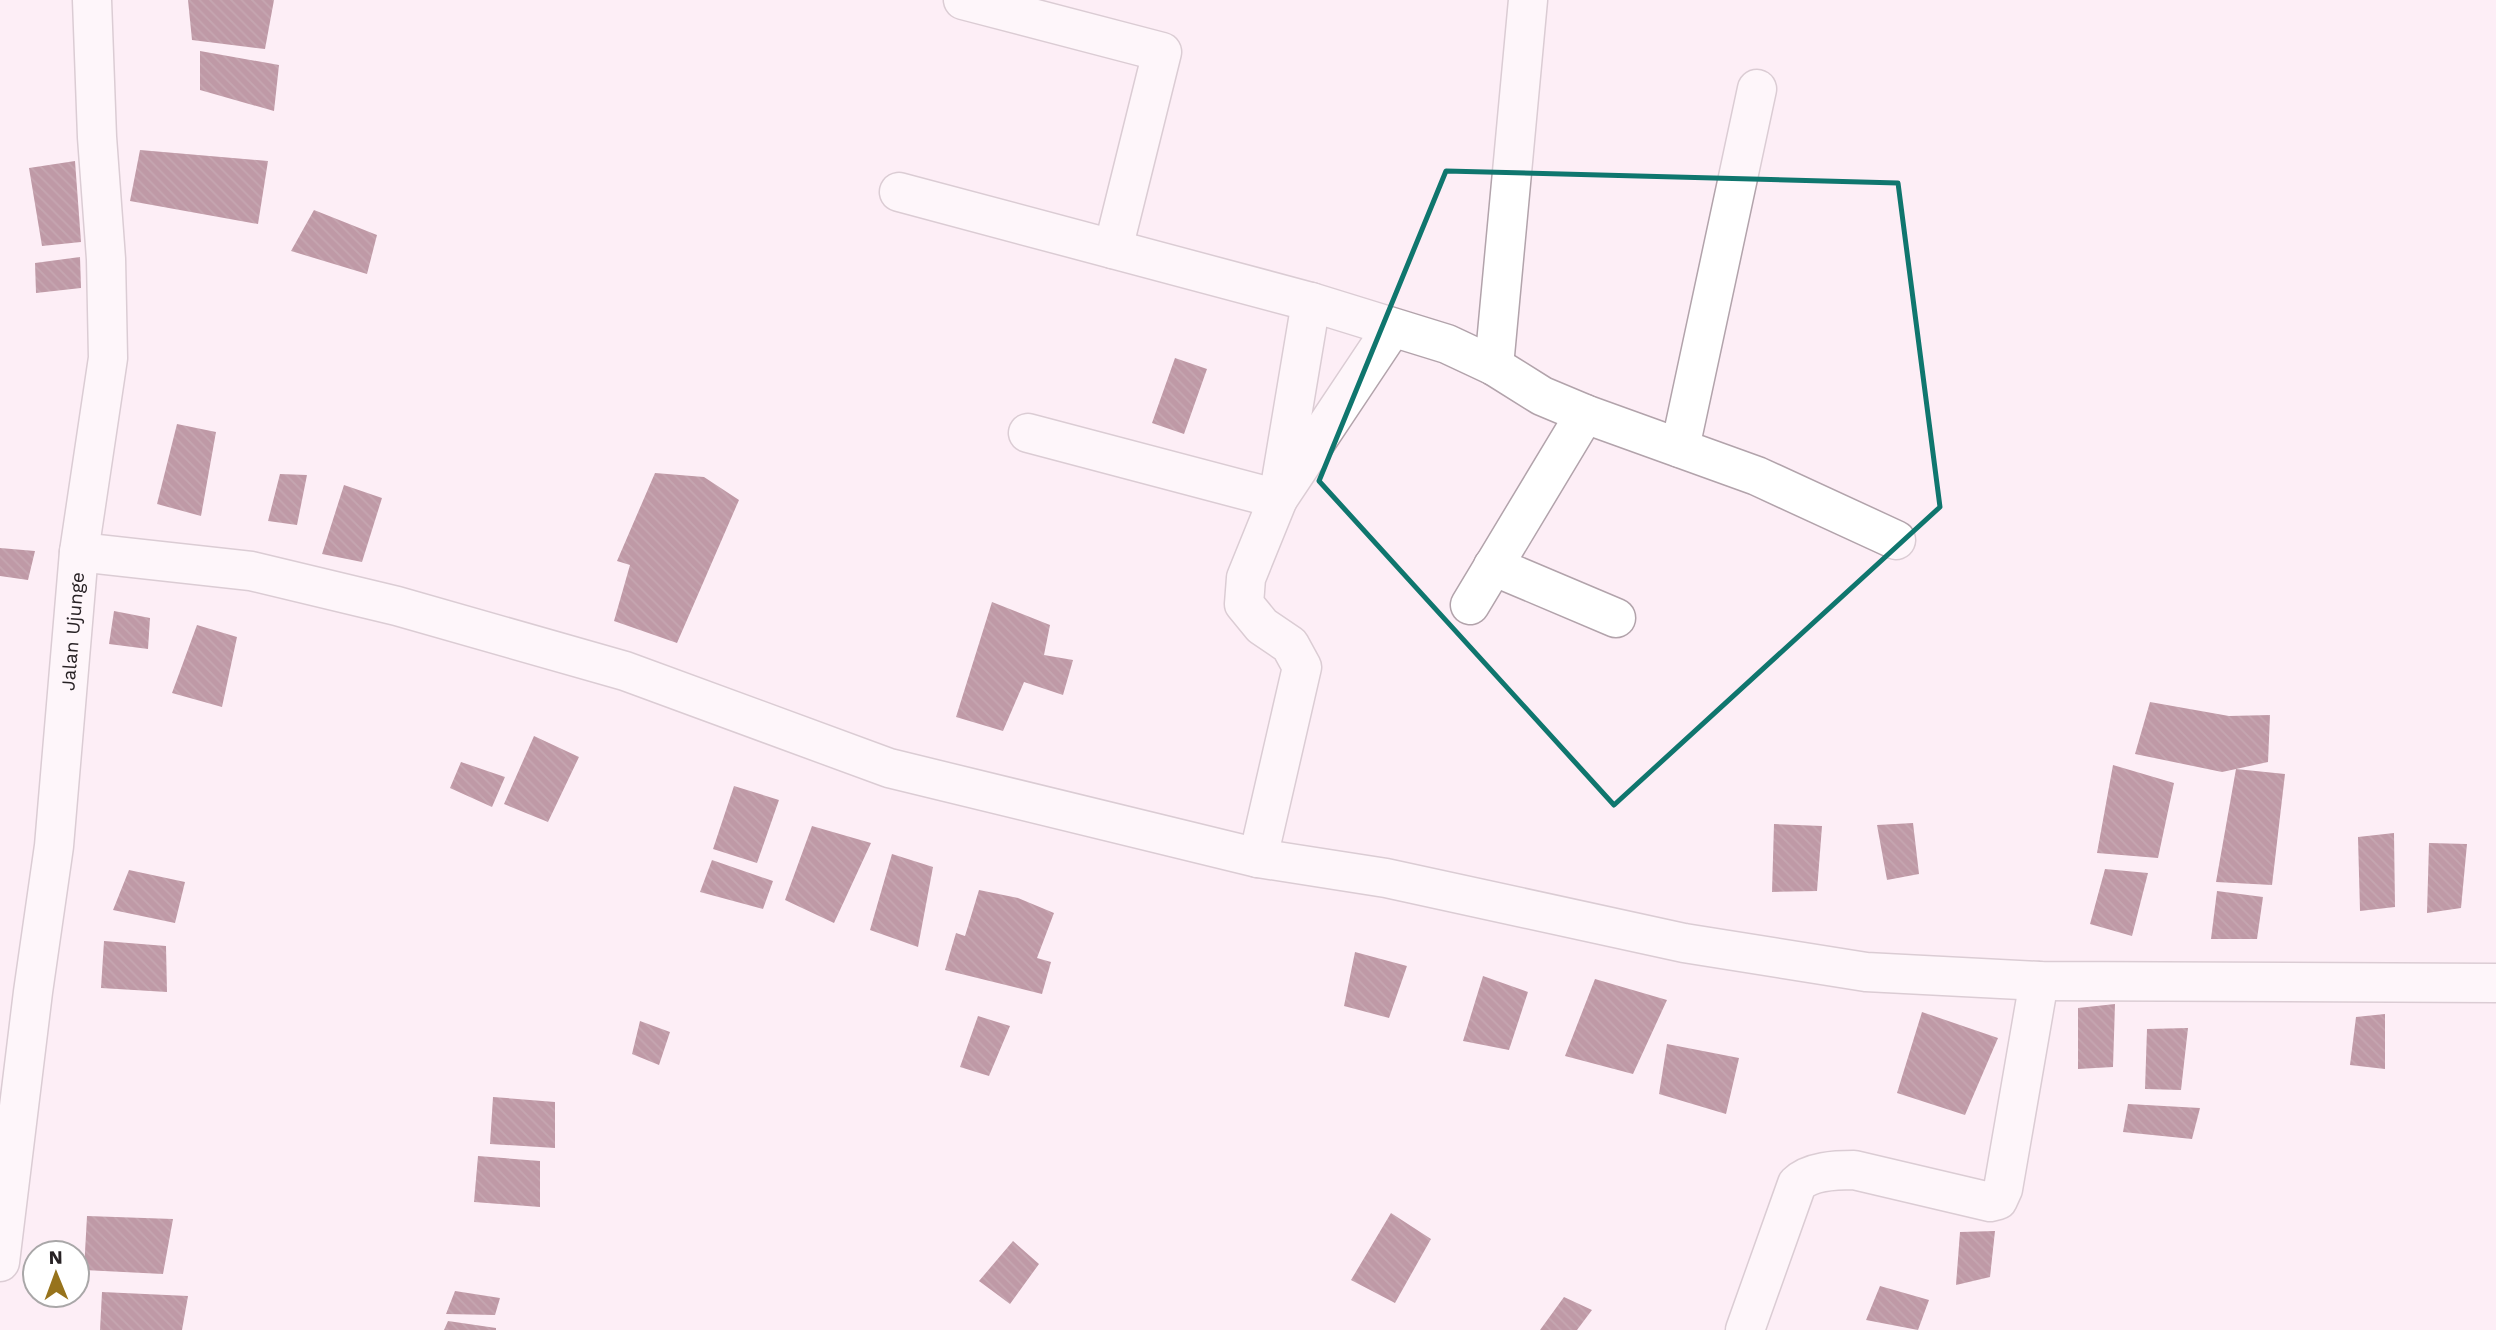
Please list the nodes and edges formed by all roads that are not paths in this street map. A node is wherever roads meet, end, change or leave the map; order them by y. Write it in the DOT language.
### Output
graph roads {
  1 [pos="92,0"];
  2 [pos="963,0"];
  3 [pos="1528,0"];
  4 [pos="1757,89"];
  5 [pos="899,192"];
  6 [pos="1113,249"];
  7 [pos="1311,302"];
  8 [pos="1392,328"];
  9 [pos="1494,366"];
  10 [pos="1585,414"];
  11 [pos="1028,433"];
  12 [pos="1680,448"];
  13 [pos="1278,499"];
  14 [pos="1896,540"];
  15 [pos="79,552"];
  16 [pos="1493,566"];
  17 [pos="1470,605"];
  18 [pos="1616,618"];
  19 [pos="1258,858"];
  20 [pos="2039,981"];
  21 [pos="2496,983"];
  22 [pos="0,1262"];
  23 [pos="1745,1330"];
  1 -- 15 [label="street, Jalan Ujunge"];
  2 -- 6 [label="street"];
  3 -- 9 [label="street"];
  4 -- 12 [label="street"];
  5 -- 6 [label="street"];
  6 -- 7 [label="street"];
  7 -- 8 [label="street"];
  7 -- 13 [label="street"];
  8 -- 9 [label="street"];
  8 -- 13 [label="street"];
  9 -- 10 [label="street"];
  10 -- 12 [label="street"];
  10 -- 16 [label="street"];
  11 -- 13 [label="street"];
  12 -- 14 [label="street"];
  13 -- 19 [label="street"];
  15 -- 19 [label="street"];
  15 -- 22 [label="street, Jalan Ujunge"];
  16 -- 17 [label="street"];
  16 -- 18 [label="street"];
  19 -- 20 [label="street"];
  20 -- 21 [label="street"];
  20 -- 23 [label="street"];
}
